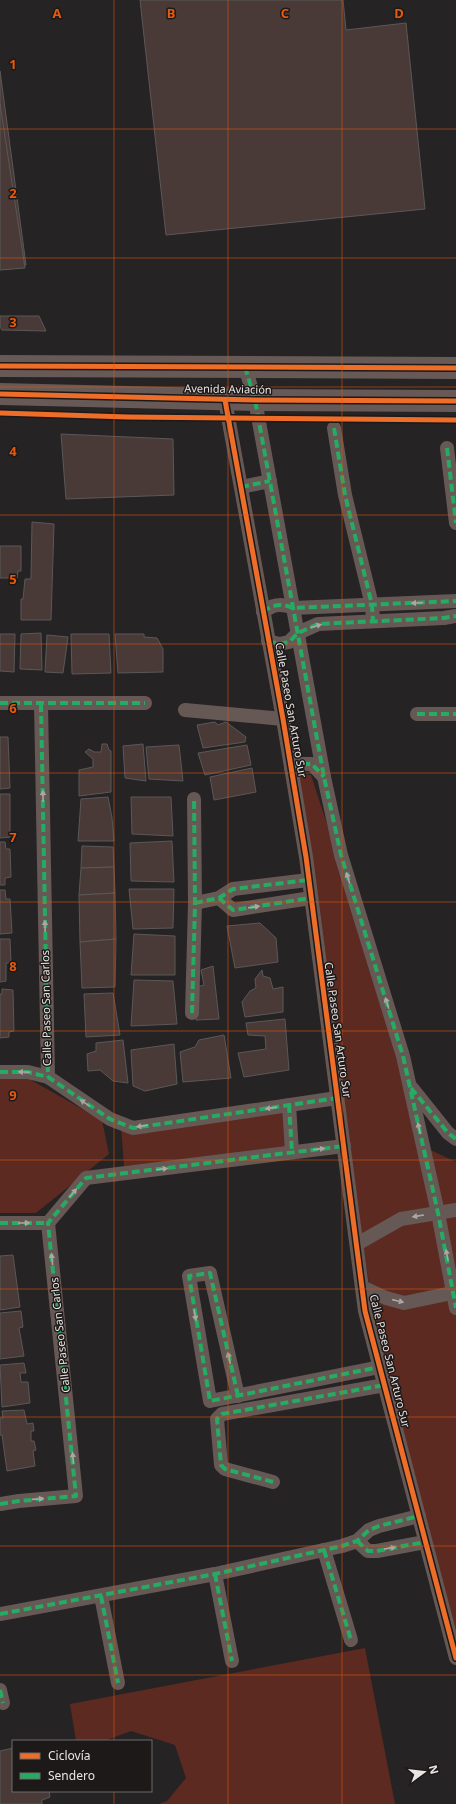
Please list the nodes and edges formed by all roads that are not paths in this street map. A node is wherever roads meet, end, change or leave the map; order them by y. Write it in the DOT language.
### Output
graph roads {
  1 [pos="0,366"];
  2 [pos="245,367"];
  3 [pos="456,368"];
  4 [pos="0,394"];
  5 [pos="225,400"];
  6 [pos="255,400"];
  7 [pos="456,401"];
  8 [pos="334,428"];
  9 [pos="447,448"];
  10 [pos="270,481"];
  11 [pos="241,486"];
  12 [pos="456,523"];
  13 [pos="456,601"];
  14 [pos="372,605"];
  15 [pos="293,608"];
  16 [pos="263,612"];
  17 [pos="456,616"];
  18 [pos="373,621"];
  19 [pos="298,633"];
  20 [pos="268,641"];
  21 [pos="0,703"];
  22 [pos="145,703"];
  23 [pos="41,704"];
  24 [pos="185,710"];
  25 [pos="417,714"];
  26 [pos="456,714"];
  27 [pos="283,719"];
  28 [pos="291,768"];
  29 [pos="324,777"];
  30 [pos="194,799"];
  31 [pos="308,880"];
  32 [pos="219,898"];
  33 [pos="311,898"];
  34 [pos="195,903"];
  35 [pos="192,1013"];
  36 [pos="0,1072"];
  37 [pos="48,1077"];
  38 [pos="410,1086"];
  39 [pos="337,1098"];
  40 [pos="289,1105"];
  41 [pos="456,1139"];
  42 [pos="344,1146"];
  43 [pos="292,1152"];
  44 [pos="456,1210"];
  45 [pos="438,1213"];
  46 [pos="0,1223"];
  47 [pos="48,1223"];
  48 [pos="357,1244"];
  49 [pos="362,1287"];
  50 [pos="455,1292"];
  51 [pos="456,1308"];
  52 [pos="380,1367"];
  53 [pos="385,1385"];
  54 [pos="238,1396"];
  55 [pos="273,1482"];
  56 [pos="0,1504"];
  57 [pos="419,1516"];
  58 [pos="357,1541"];
  59 [pos="426,1542"];
  60 [pos="324,1550"];
  61 [pos="215,1574"];
  62 [pos="101,1596"];
  63 [pos="0,1614"];
  64 [pos="351,1640"];
  65 [pos="456,1658"];
  66 [pos="232,1661"];
  67 [pos="118,1683"];
  1 -- 2 [label="main road, Avenida Aviación"];
  2 -- 3 [label="main road, Avenida Aviación"];
  2 -- 6 [label="street, Calle Paseo San Arturo Sur"];
  4 -- 5 [label="main road, Avenida Aviación"];
  5 -- 6 [label="main road, Avenida Aviación"];
  5 -- 11 [label="street, Calle Paseo San Arturo Sur"];
  6 -- 7 [label="main road, Avenida Aviación"];
  6 -- 10 [label="street, Calle Paseo San Arturo Sur"];
  8 -- 14 [label="street"];
  9 -- 12 [label="street"];
  10 -- 11 [label="street"];
  10 -- 15 [label="street, Calle Paseo San Arturo Sur"];
  11 -- 16 [label="street, Calle Paseo San Arturo Sur"];
  13 -- 14 [label="street, one-way"];
  14 -- 15 [label="street"];
  14 -- 18 [label="street"];
  15 -- 16 [label="street"];
  15 -- 19 [label="street, Calle Paseo San Arturo Sur"];
  16 -- 20 [label="street, Calle Paseo San Arturo Sur"];
  17 -- 18 [label="street"];
  19 -- 18 [label="street, one-way"];
  19 -- 20 [label="street"];
  19 -- 29 [label="street, Calle Paseo San Arturo Sur"];
  20 -- 27 [label="street, Calle Paseo San Arturo Sur"];
  21 -- 23 [label="street"];
  22 -- 23 [label="street"];
  37 -- 23 [label="street, Calle Paseo San Carlos, one-way"];
  24 -- 27 [label="street"];
  25 -- 26 [label="street"];
  27 -- 28 [label="street, Calle Paseo San Arturo Sur"];
  28 -- 29 [label="street"];
  28 -- 31 [label="street, Calle Paseo San Arturo Sur"];
  38 -- 29 [label="street, Calle Paseo San Arturo Sur, one-way"];
  30 -- 34 [label="street"];
  31 -- 32 [label="street"];
  31 -- 33 [label="street, Calle Paseo San Arturo Sur"];
  32 -- 33 [label="street, one-way"];
  32 -- 34 [label="street"];
  33 -- 39 [label="street, Calle Paseo San Arturo Sur"];
  34 -- 35 [label="street"];
  37 -- 36 [label="street, one-way"];
  40 -- 37 [label="street, Calle Paseo San Carlos, one-way"];
  38 -- 41 [label="street"];
  45 -- 38 [label="street, Calle Paseo San Arturo Sur, one-way"];
  39 -- 40 [label="street, Calle Paseo San Carlos"];
  39 -- 42 [label="street, Calle Paseo San Arturo Sur"];
  40 -- 43 [label="street"];
  43 -- 42 [label="street, one-way"];
  42 -- 48 [label="street, Calle Paseo San Arturo Sur"];
  47 -- 43 [label="street, one-way"];
  44 -- 45 [label="street"];
  45 -- 48 [label="street, one-way"];
  50 -- 45 [label="street, Calle Paseo San Arturo Sur, one-way"];
  46 -- 47 [label="street, one-way"];
  56 -- 47 [label="street, Calle Paseo San Carlos, one-way"];
  48 -- 49 [label="street, Calle Paseo San Arturo Sur"];
  49 -- 50 [label="street, Calle Paseo San Arturo Sur, one-way"];
  49 -- 52 [label="street, Calle Paseo San Arturo Sur"];
  50 -- 51 [label="street, Calle Paseo San Arturo Sur"];
  52 -- 53 [label="street, Calle Paseo San Arturo Sur"];
  52 -- 54 [label="street"];
  53 -- 55 [label="street"];
  53 -- 57 [label="street, Calle Paseo San Arturo Sur"];
  54 -- 54 [label="street, one-way"];
  57 -- 58 [label="street"];
  57 -- 59 [label="street, Calle Paseo San Arturo Sur"];
  58 -- 59 [label="street, one-way"];
  58 -- 60 [label="street"];
  59 -- 65 [label="street, Calle Paseo San Arturo Sur"];
  60 -- 61 [label="street"];
  60 -- 64 [label="street"];
  61 -- 62 [label="street"];
  61 -- 66 [label="street"];
  62 -- 63 [label="street"];
  62 -- 67 [label="street"];
}
